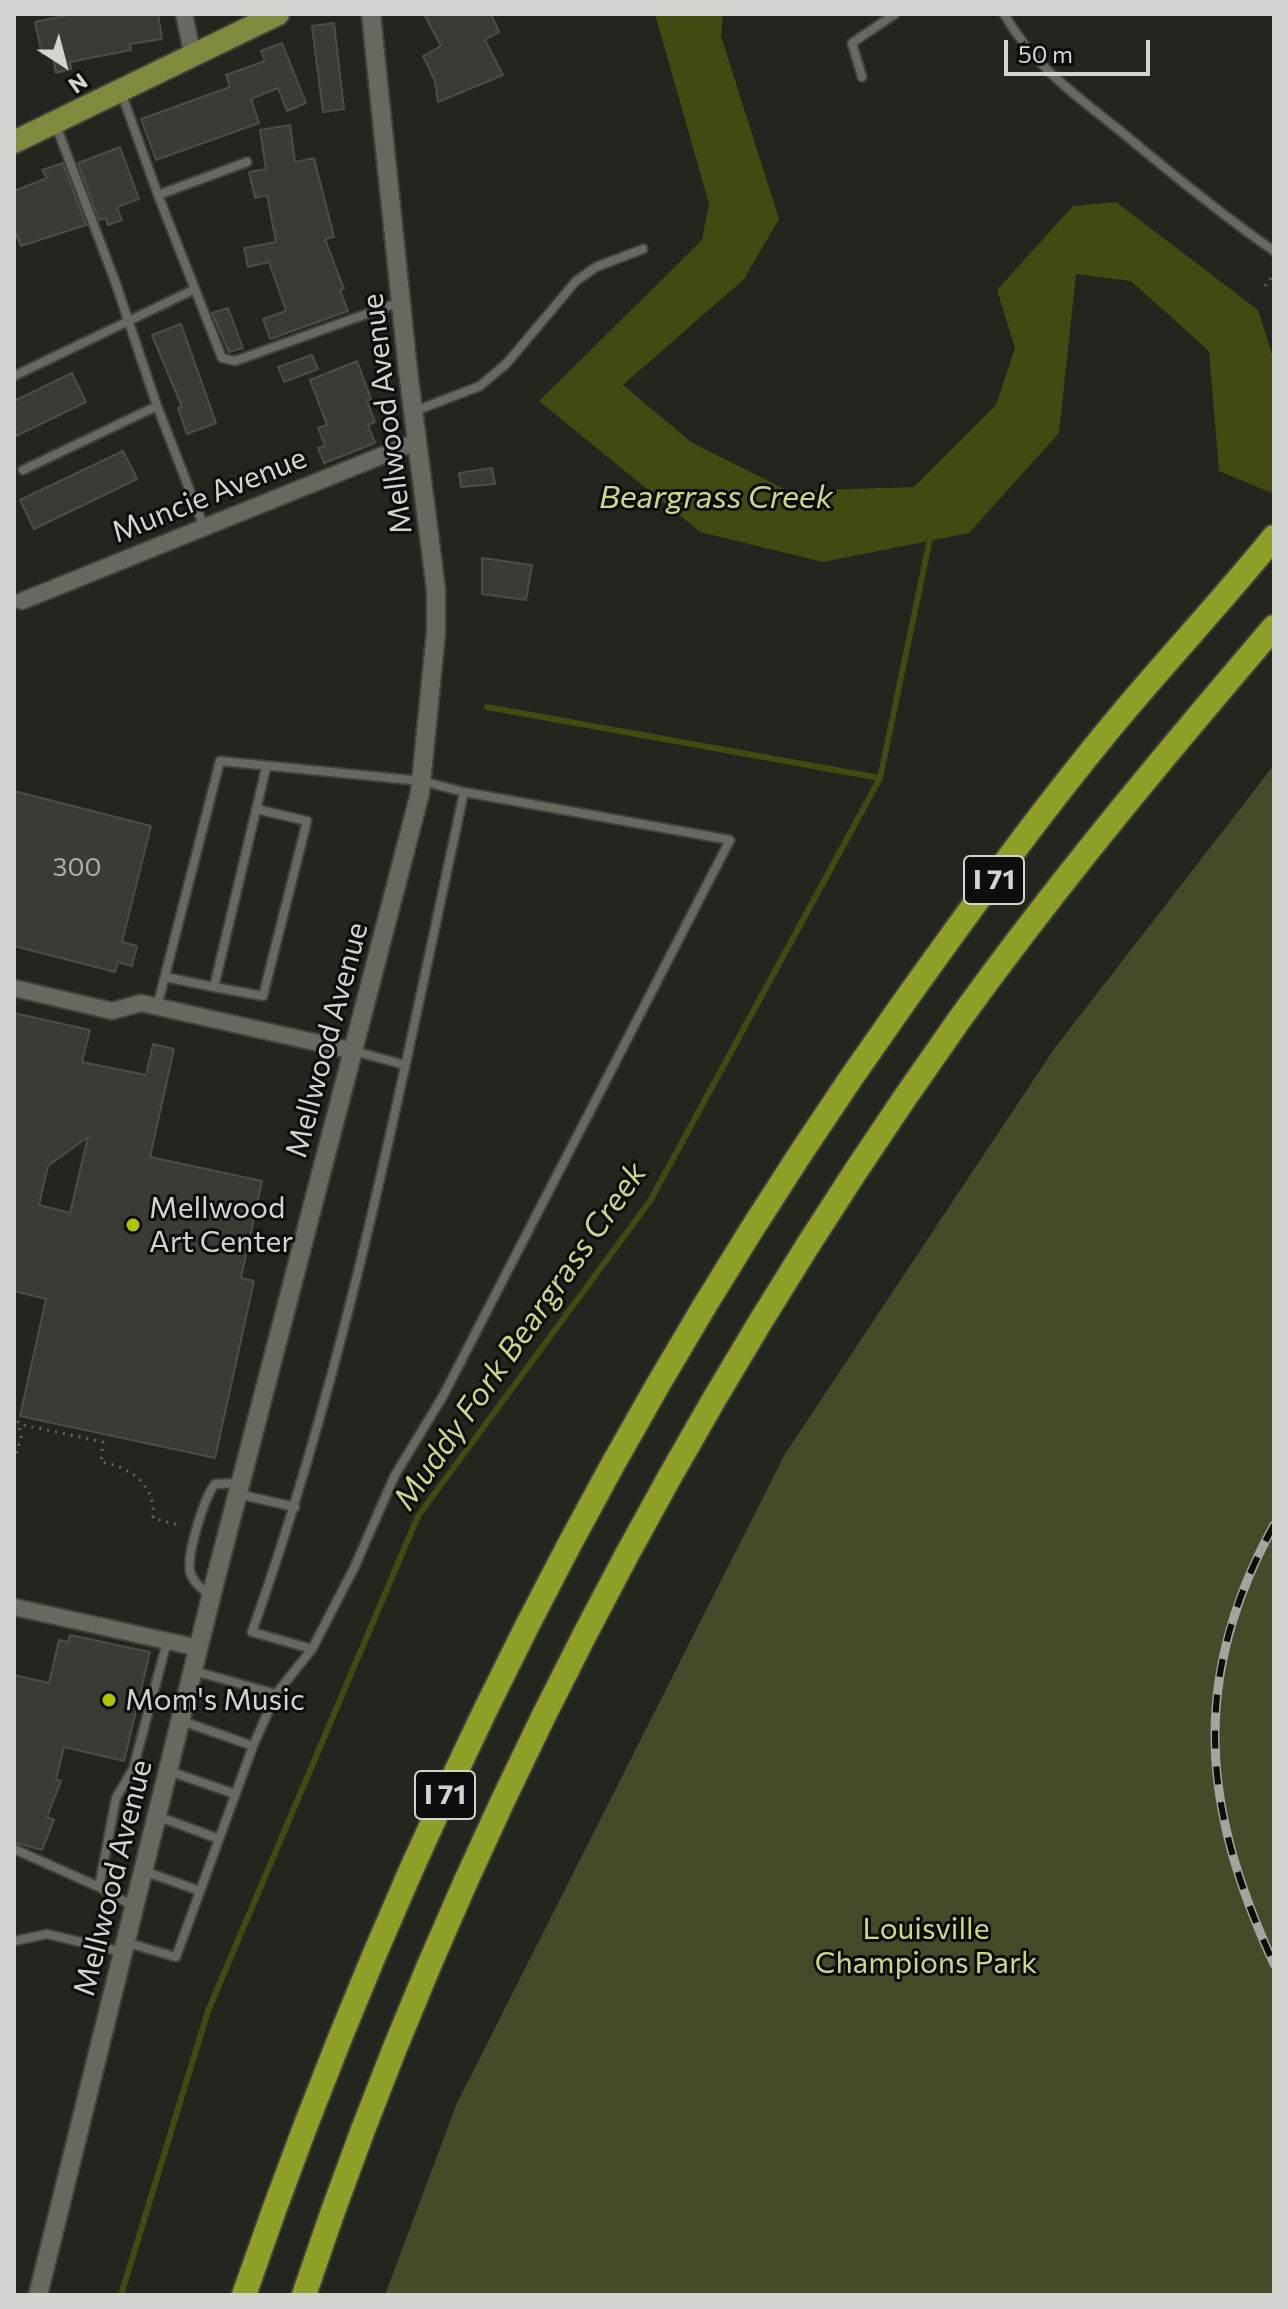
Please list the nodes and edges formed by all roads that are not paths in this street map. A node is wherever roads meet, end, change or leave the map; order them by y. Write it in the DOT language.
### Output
graph roads {
  1 [pos="184,14"];
  2 [pos="278,14"];
  3 [pos="371,14"];
  4 [pos="895,14"];
  5 [pos="1004,14"];
  6 [pos="193,56"];
  7 [pos="862,77"];
  8 [pos="120,91"];
  9 [pos="55,122"];
  10 [pos="14,142"];
  11 [pos="247,162"];
  12 [pos="158,195"];
  13 [pos="643,249"];
  14 [pos="1274,251"];
  15 [pos="195,289"];
  16 [pos="401,301"];
  17 [pos="128,320"];
  18 [pos="14,376"];
  19 [pos="157,406"];
  20 [pos="415,411"];
  21 [pos="418,441"];
  22 [pos="23,470"];
  23 [pos="204,527"];
  24 [pos="1274,537"];
  25 [pos="22,601"];
  26 [pos="1274,627"];
  27 [pos="266,768"];
  28 [pos="422,781"];
  29 [pos="464,792"];
  30 [pos="256,809"];
  31 [pos="165,977"];
  32 [pos="214,987"];
  33 [pos="14,988"];
  34 [pos="157,1007"];
  35 [pos="354,1051"];
  36 [pos="405,1065"];
  37 [pos="239,1489"];
  38 [pos="295,1507"];
  39 [pos="211,1597"];
  40 [pos="14,1607"];
  41 [pos="168,1641"];
  42 [pos="199,1648"];
  43 [pos="312,1649"];
  44 [pos="194,1671"];
  45 [pos="276,1694"];
  46 [pos="182,1721"];
  47 [pos="253,1746"];
  48 [pos="169,1771"];
  49 [pos="235,1794"];
  50 [pos="157,1816"];
  51 [pos="219,1839"];
  52 [pos="14,1849"];
  53 [pos="143,1871"];
  54 [pos="99,1887"];
  55 [pos="200,1891"];
  56 [pos="134,1907"];
  57 [pos="14,1941"];
  58 [pos="123,1947"];
  59 [pos="38,2295"];
  60 [pos="244,2295"];
  61 [pos="304,2295"];
  1 -- 6 [label="street"];
  2 -- 6 [label="main road"];
  3 -- 16 [label="street, Mellwood Avenue"];
  4 -- 7 [label="lane"];
  5 -- 14 [label="lane"];
  6 -- 8 [label="main road"];
  8 -- 9 [label="main road"];
  8 -- 12 [label="lane"];
  9 -- 10 [label="main road"];
  9 -- 17 [label="lane"];
  11 -- 12 [label="lane"];
  12 -- 15 [label="lane"];
  13 -- 20 [label="lane"];
  15 -- 16 [label="lane"];
  15 -- 17 [label="lane"];
  16 -- 20 [label="street, Mellwood Avenue"];
  17 -- 18 [label="lane"];
  17 -- 19 [label="lane"];
  19 -- 22 [label="lane"];
  19 -- 23 [label="lane"];
  20 -- 21 [label="street, Mellwood Avenue"];
  21 -- 23 [label="street, Muncie Avenue"];
  21 -- 28 [label="street, Mellwood Avenue"];
  23 -- 25 [label="street, Muncie Avenue"];
  24 -- 60 [label="highway, I 71"];
  26 -- 61 [label="highway, I 71"];
  27 -- 28 [label="lane"];
  27 -- 30 [label="lane"];
  27 -- 31 [label="lane"];
  28 -- 29 [label="lane"];
  28 -- 35 [label="street, Mellwood Avenue"];
  29 -- 36 [label="lane"];
  29 -- 43 [label="lane"];
  30 -- 32 [label="lane"];
  30 -- 32 [label="lane"];
  31 -- 32 [label="lane"];
  31 -- 34 [label="lane"];
  33 -- 34 [label="street"];
  34 -- 35 [label="street"];
  35 -- 36 [label="lane"];
  35 -- 37 [label="street, Mellwood Avenue"];
  36 -- 38 [label="lane"];
  37 -- 38 [label="lane"];
  37 -- 39 [label="street, Mellwood Avenue"];
  37 -- 39 [label="lane"];
  38 -- 43 [label="lane"];
  39 -- 42 [label="street, Mellwood Avenue"];
  40 -- 41 [label="street"];
  41 -- 42 [label="street"];
  41 -- 54 [label="lane"];
  42 -- 44 [label="street, Mellwood Avenue"];
  43 -- 45 [label="lane"];
  44 -- 45 [label="lane"];
  44 -- 46 [label="street, Mellwood Avenue"];
  45 -- 47 [label="lane"];
  46 -- 47 [label="lane"];
  46 -- 48 [label="street, Mellwood Avenue"];
  47 -- 49 [label="lane"];
  48 -- 49 [label="lane"];
  48 -- 50 [label="street, Mellwood Avenue"];
  49 -- 51 [label="lane"];
  50 -- 51 [label="lane"];
  50 -- 53 [label="street, Mellwood Avenue"];
  51 -- 55 [label="lane"];
  52 -- 54 [label="lane"];
  53 -- 55 [label="lane"];
  53 -- 56 [label="street, Mellwood Avenue"];
  54 -- 56 [label="lane"];
  55 -- 58 [label="lane"];
  56 -- 58 [label="street, Mellwood Avenue"];
  57 -- 58 [label="lane"];
  58 -- 59 [label="street, Mellwood Avenue"];
}
